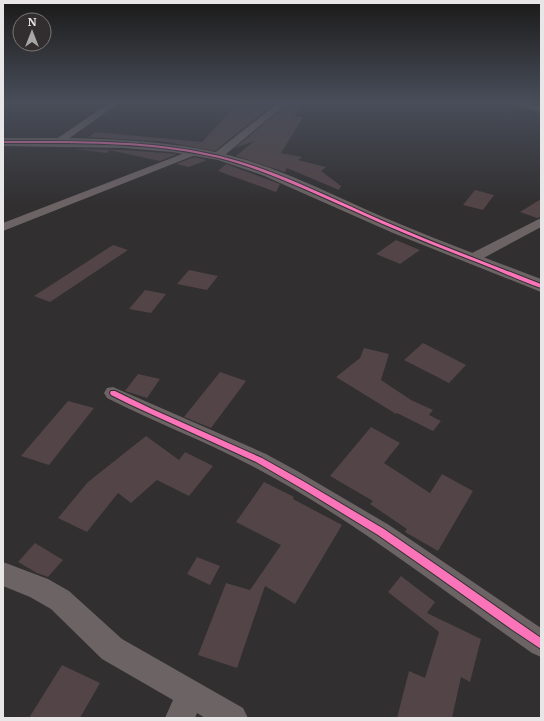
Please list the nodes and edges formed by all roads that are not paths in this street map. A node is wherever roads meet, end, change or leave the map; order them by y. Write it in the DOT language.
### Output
graph roads {
  1 [pos="66,137"];
  2 [pos="241,137"];
  3 [pos="3,142"];
  4 [pos="58,142"];
  5 [pos="195,152"];
  6 [pos="216,157"];
  7 [pos="541,222"];
  8 [pos="3,228"];
  9 [pos="473,258"];
  10 [pos="541,286"];
  11 [pos="113,393"];
  12 [pos="3,574"];
  13 [pos="541,644"];
  14 [pos="185,706"];
  15 [pos="233,718"];
  1 -- 4 [label="street"];
  2 -- 6 [label="street"];
  3 -- 4 [label="street"];
  4 -- 5 [label="street"];
  5 -- 6 [label="street"];
  5 -- 8 [label="street"];
  6 -- 9 [label="street"];
  7 -- 9 [label="street"];
  9 -- 10 [label="street"];
  11 -- 13 [label="street"];
  12 -- 14 [label="street"];
  14 -- 15 [label="street"];
}
